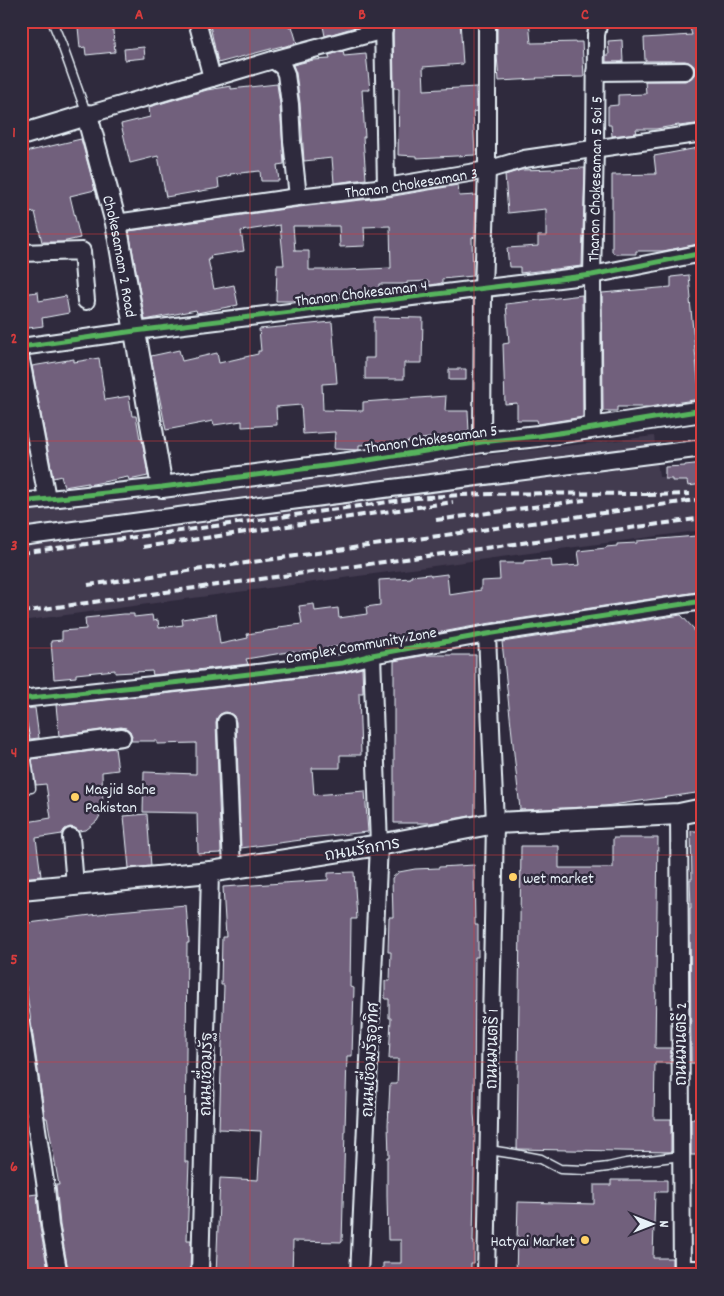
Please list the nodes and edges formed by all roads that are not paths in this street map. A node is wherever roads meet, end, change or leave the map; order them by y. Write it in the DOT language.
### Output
graph roads {
  1 [pos="52,21"];
  2 [pos="197,21"];
  3 [pos="487,21"];
  4 [pos="598,21"];
  5 [pos="384,26"];
  6 [pos="273,60"];
  7 [pos="685,71"];
  8 [pos="596,72"];
  9 [pos="212,78"];
  10 [pos="87,115"];
  11 [pos="703,133"];
  12 [pos="21,135"];
  13 [pos="595,148"];
  14 [pos="487,170"];
  15 [pos="386,187"];
  16 [pos="298,197"];
  17 [pos="116,224"];
  18 [pos="21,253"];
  19 [pos="703,253"];
  20 [pos="592,276"];
  21 [pos="483,289"];
  22 [pos="86,301"];
  23 [pos="135,331"];
  24 [pos="21,347"];
  25 [pos="21,360"];
  26 [pos="703,410"];
  27 [pos="594,428"];
  28 [pos="482,442"];
  29 [pos="703,448"];
  30 [pos="162,487"];
  31 [pos="47,498"];
  32 [pos="21,502"];
  33 [pos="21,537"];
  34 [pos="703,601"];
  35 [pos="487,634"];
  36 [pos="372,655"];
  37 [pos="21,699"];
  38 [pos="21,720"];
  39 [pos="226,722"];
  40 [pos="122,737"];
  41 [pos="26,750"];
  42 [pos="21,789"];
  43 [pos="703,809"];
  44 [pos="679,814"];
  45 [pos="495,823"];
  46 [pos="71,837"];
  47 [pos="379,845"];
  48 [pos="232,869"];
  49 [pos="210,872"];
  50 [pos="76,885"];
  51 [pos="21,890"];
  52 [pos="21,1024"];
  53 [pos="489,1150"];
  54 [pos="681,1156"];
  55 [pos="703,1269"];
  56 [pos="682,1272"];
  57 [pos="59,1275"];
  58 [pos="200,1275"];
  59 [pos="359,1275"];
  60 [pos="486,1275"];
  1 -- 10 [label="lane"];
  2 -- 9 [label="street"];
  3 -- 14 [label="street"];
  4 -- 8 [label="street, Thanon Chokesaman 5 Soi 5"];
  5 -- 6 [label="street"];
  5 -- 15 [label="street"];
  6 -- 9 [label="street"];
  6 -- 16 [label="street"];
  7 -- 8 [label="street"];
  8 -- 13 [label="street, Thanon Chokesaman 5 Soi 5"];
  9 -- 10 [label="street"];
  10 -- 12 [label="street"];
  10 -- 17 [label="street, Chokesamam 2 Road"];
  11 -- 13 [label="street, Thanon Chokesaman 3"];
  13 -- 14 [label="street, Thanon Chokesaman 3"];
  13 -- 20 [label="street, Thanon Chokesaman 5 Soi 5"];
  14 -- 15 [label="street, Thanon Chokesaman 3"];
  14 -- 21 [label="street"];
  15 -- 16 [label="street, Thanon Chokesaman 3"];
  16 -- 17 [label="street, Thanon Chokesaman 3"];
  17 -- 23 [label="street, Chokesamam 2 Road"];
  18 -- 22 [label="street"];
  19 -- 20 [label="street, Thanon Chokesaman 4"];
  20 -- 21 [label="street, Thanon Chokesaman 4"];
  20 -- 27 [label="street, Thanon Chokesaman 5 Soi 5"];
  21 -- 23 [label="street, Thanon Chokesaman 4"];
  21 -- 28 [label="street"];
  23 -- 24 [label="street, Thanon Chokesaman 4"];
  23 -- 30 [label="street, Chokesamam 2 Road"];
  25 -- 31 [label="street"];
  26 -- 27 [label="street, Thanon Chokesaman 5"];
  27 -- 28 [label="street, Thanon Chokesaman 5"];
  28 -- 30 [label="street, Thanon Chokesaman 5"];
  29 -- 33 [label="street"];
  30 -- 31 [label="street"];
  31 -- 32 [label="street"];
  34 -- 35 [label="street, Complex Community Zone"];
  35 -- 36 [label="street, Complex Community Zone"];
  35 -- 45 [label="street, ถนนมนตรี 1"];
  36 -- 37 [label="street, Complex Community Zone"];
  36 -- 47 [label="street, ถนนเชื่อมรัฐอุทิศ"];
  38 -- 41 [label="lane"];
  39 -- 48 [label="street"];
  40 -- 41 [label="street"];
  41 -- 42 [label="lane"];
  43 -- 44 [label="street, ถนนรัถการ"];
  44 -- 45 [label="street, ถนนรัถการ"];
  44 -- 54 [label="street, ถนนมนตรี 2"];
  45 -- 47 [label="street, ถนนรัถการ"];
  45 -- 53 [label="street, ถนนมนตรี 1"];
  46 -- 50 [label="street"];
  47 -- 48 [label="street, ถนนรัถการ"];
  47 -- 59 [label="street, ถนนเชื่อมรัฐอุทิศ"];
  48 -- 49 [label="street, ถนนรัถการ"];
  49 -- 50 [label="street, ถนนรัถการ"];
  49 -- 58 [label="street, ถนนเชื่อมรัฐ"];
  50 -- 51 [label="street, ถนนรัถการ"];
  52 -- 57 [label="street"];
  53 -- 54 [label="lane"];
  53 -- 60 [label="street, ถนนมนตรี 1"];
  54 -- 56 [label="street, ถนนมนตรี 2"];
  55 -- 56 [label="street"];
}
